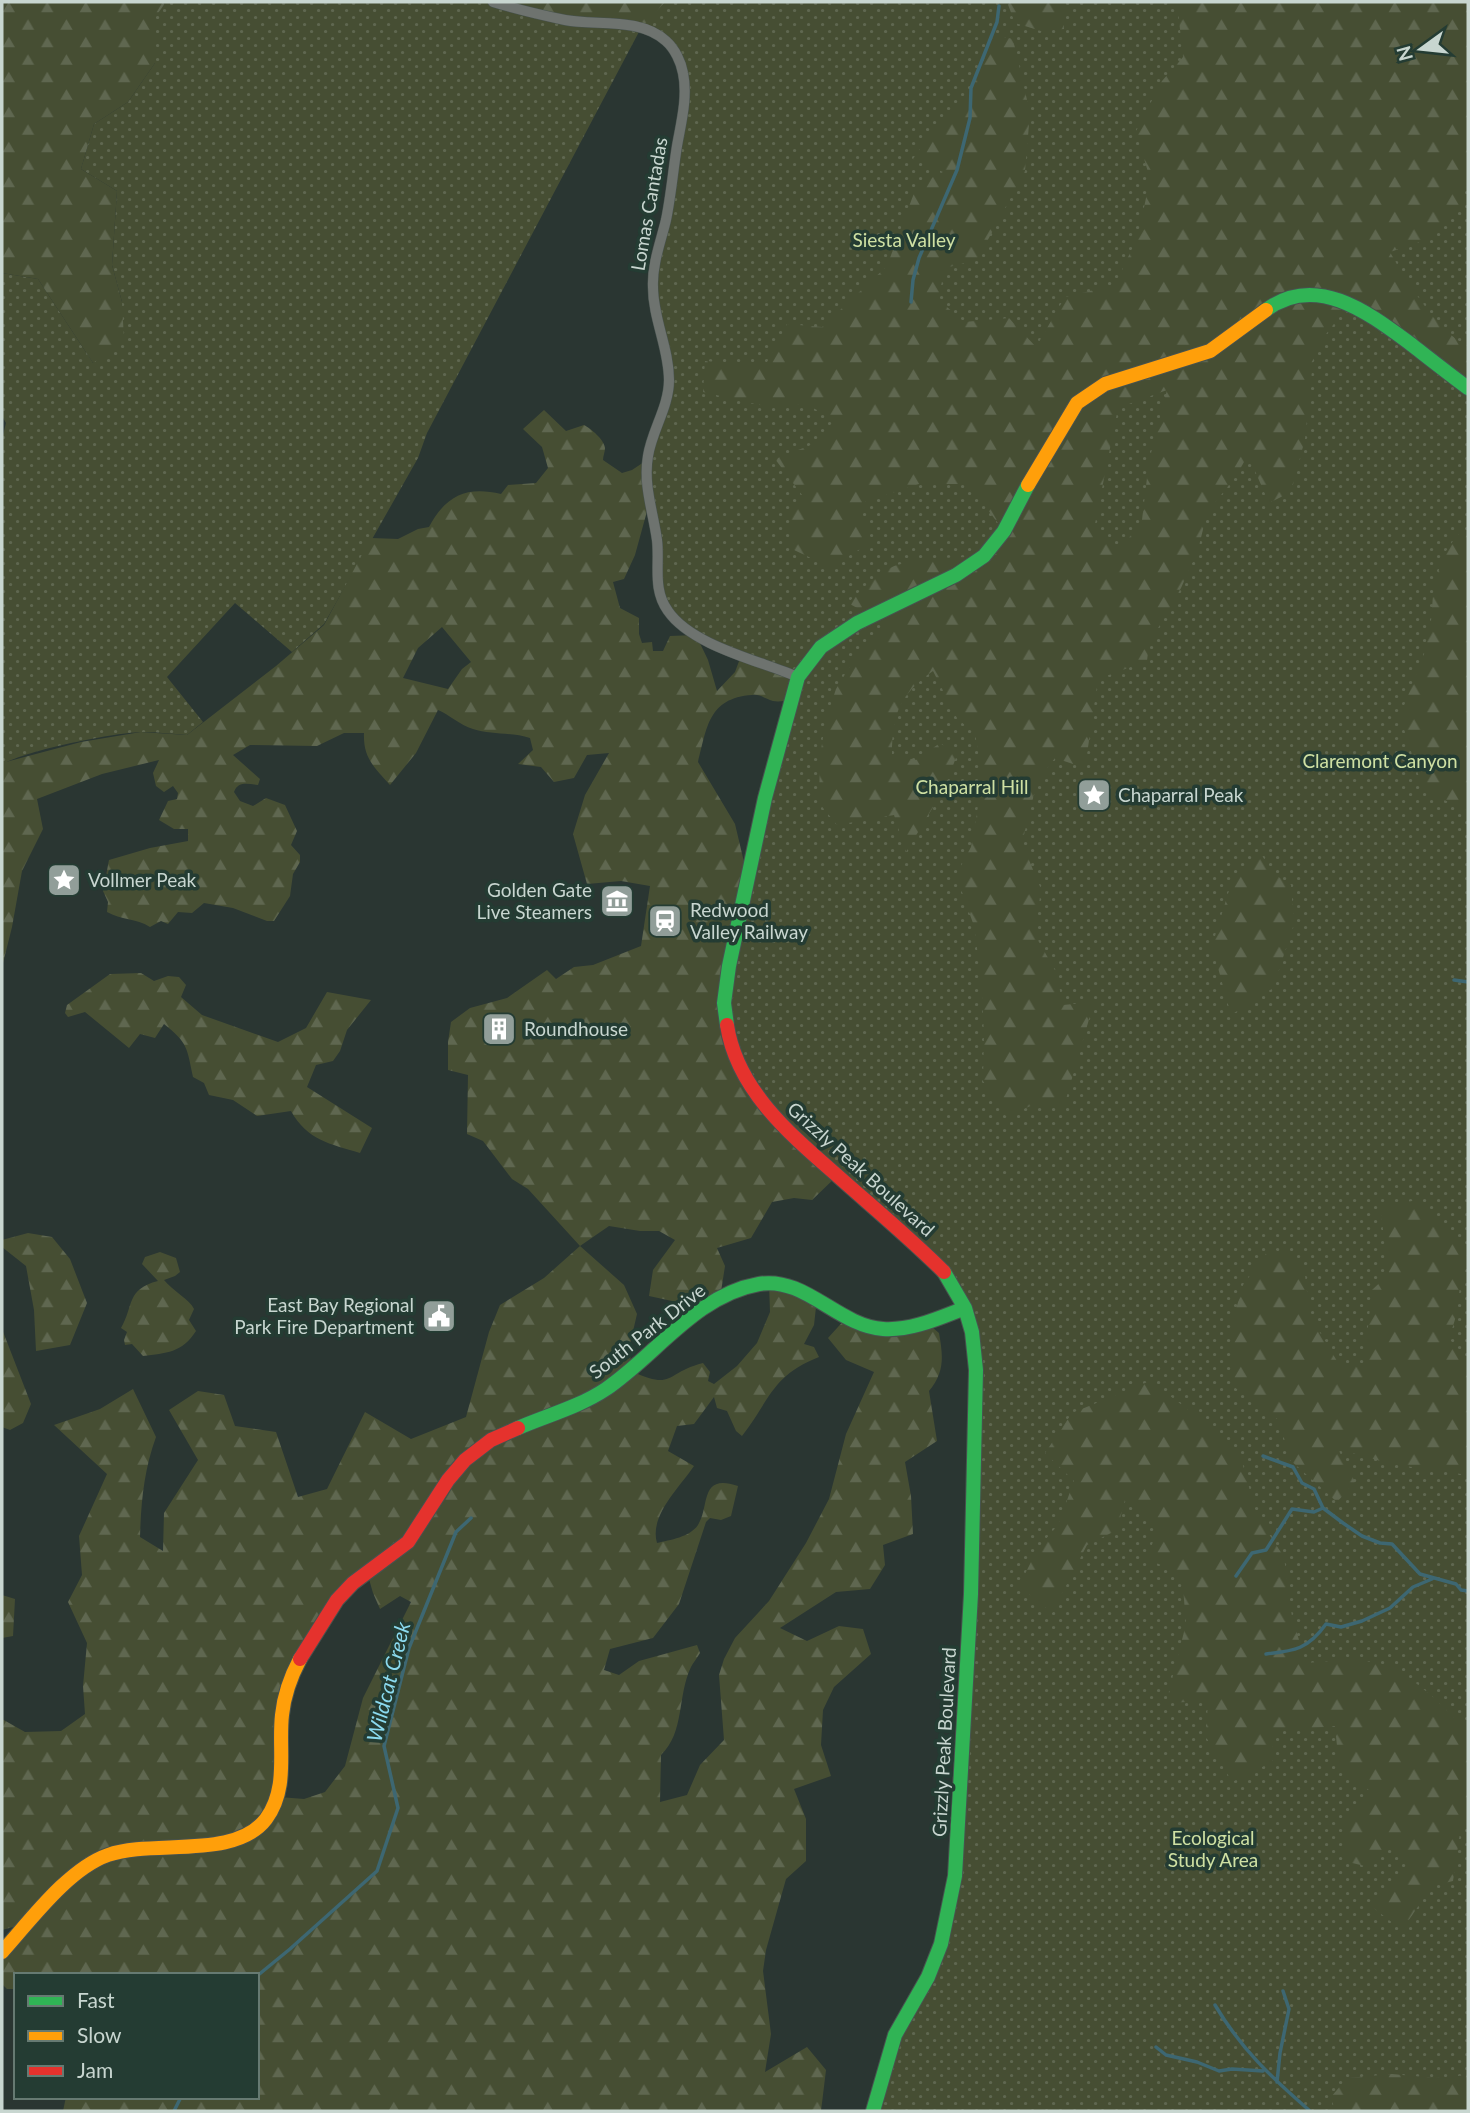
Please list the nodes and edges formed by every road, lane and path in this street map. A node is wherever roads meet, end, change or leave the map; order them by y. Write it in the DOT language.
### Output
graph roads {
  1 [pos="493,2"];
  2 [pos="1468,388"];
  3 [pos="798,677"];
  4 [pos="965,1308"];
  5 [pos="2,1952"];
  6 [pos="873,2111"];
  1 -- 3 [label="street, Lomas Cantadas"];
  2 -- 3 [label="street, Grizzly Peak Boulevard"];
  3 -- 4 [label="street, Grizzly Peak Boulevard"];
  4 -- 5 [label="street, South Park Drive"];
  4 -- 6 [label="street, Grizzly Peak Boulevard"];
}
